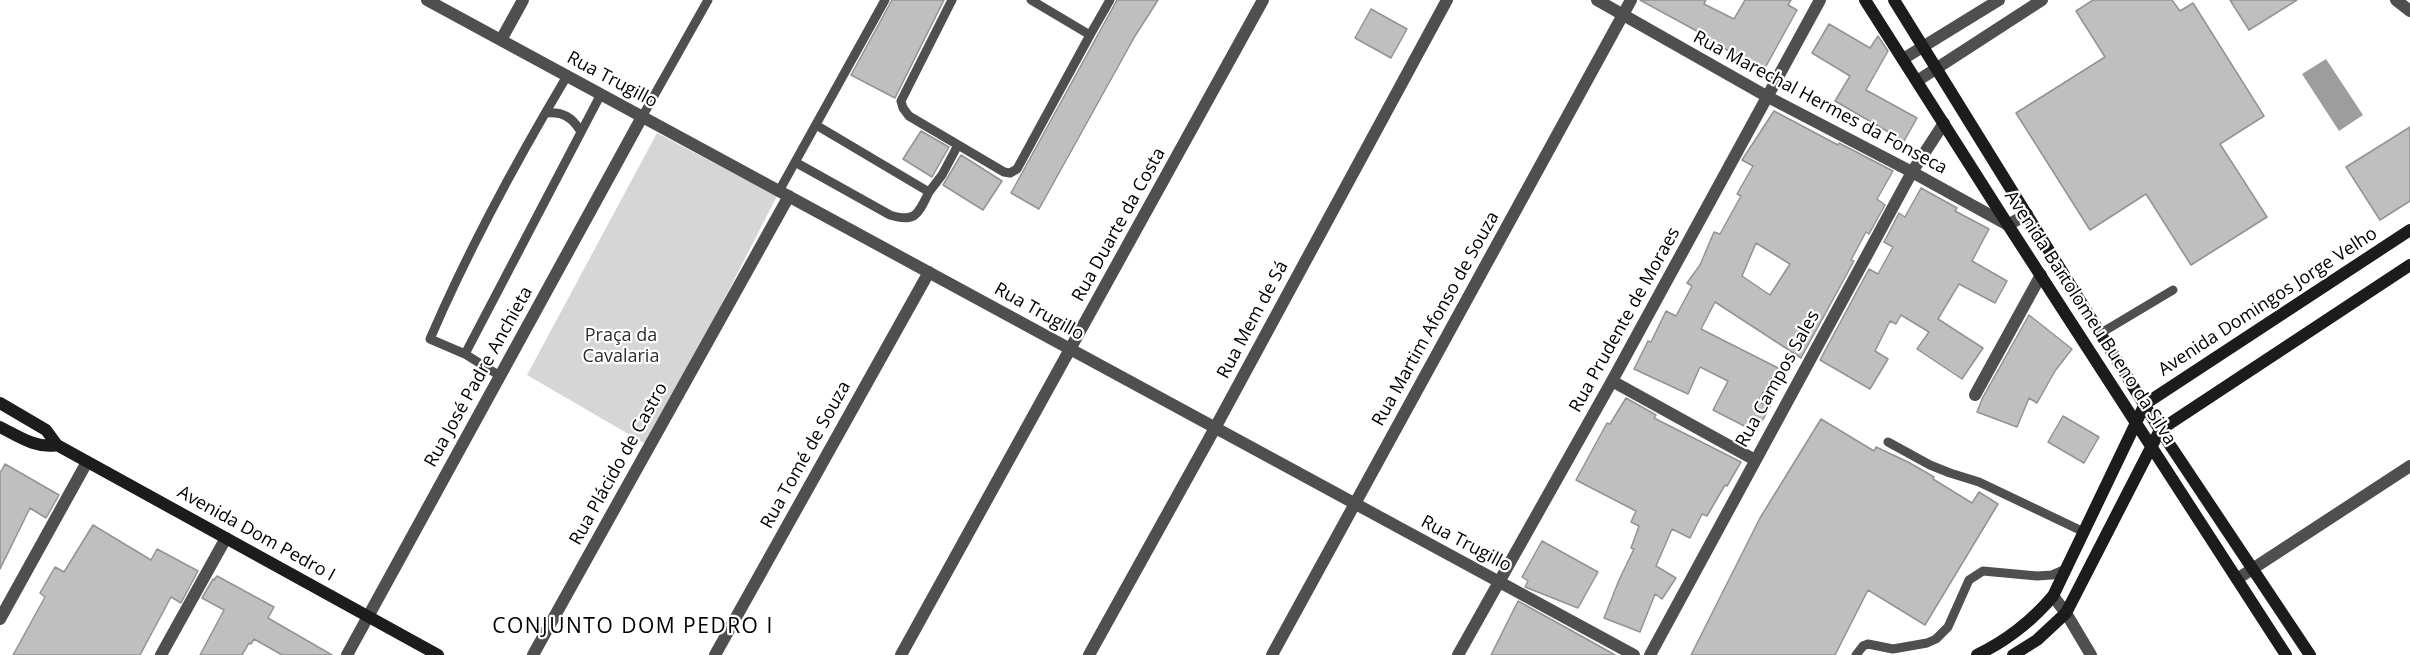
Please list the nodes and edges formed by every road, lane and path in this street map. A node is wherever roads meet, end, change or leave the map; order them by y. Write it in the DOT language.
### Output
graph roads {
  1 [pos="428,0"];
  2 [pos="523,0"];
  3 [pos="708,0"];
  4 [pos="885,0"];
  5 [pos="952,0"];
  6 [pos="1031,0"];
  7 [pos="1110,0"];
  8 [pos="1263,0"];
  9 [pos="1447,0"];
  10 [pos="1596,0"];
  11 [pos="1631,0"];
  12 [pos="1820,0"];
  13 [pos="1865,0"];
  14 [pos="1894,0"];
  15 [pos="1999,0"];
  16 [pos="2042,0"];
  17 [pos="2396,0"];
  18 [pos="2410,11"];
  19 [pos="1623,15"];
  20 [pos="1090,35"];
  21 [pos="501,40"];
  22 [pos="1922,46"];
  23 [pos="1903,59"];
  24 [pos="1937,70"];
  25 [pos="567,76"];
  26 [pos="1917,81"];
  27 [pos="602,94"];
  28 [pos="1768,98"];
  29 [pos="546,113"];
  30 [pos="642,117"];
  31 [pos="1944,123"];
  32 [pos="816,125"];
  33 [pos="581,132"];
  34 [pos="958,145"];
  35 [pos="795,162"];
  36 [pos="1911,172"];
  37 [pos="929,192"];
  38 [pos="784,194"];
  39 [pos="2027,214"];
  40 [pos="2007,225"];
  41 [pos="2410,230"];
  42 [pos="2410,265"];
  43 [pos="929,272"];
  44 [pos="2041,275"];
  45 [pos="2173,290"];
  46 [pos="2101,333"];
  47 [pos="1071,350"];
  48 [pos="465,354"];
  49 [pos="500,376"];
  50 [pos="1612,381"];
  51 [pos="1975,395"];
  52 [pos="0,404"];
  53 [pos="2145,404"];
  54 [pos="2136,423"];
  55 [pos="0,427"];
  56 [pos="1215,428"];
  57 [pos="2160,430"];
  58 [pos="1888,442"];
  59 [pos="57,445"];
  60 [pos="2152,447"];
  61 [pos="1755,460"];
  62 [pos="87,462"];
  63 [pos="2410,466"];
  64 [pos="1355,504"];
  65 [pos="2084,532"];
  66 [pos="226,538"];
  67 [pos="2066,568"];
  68 [pos="2253,568"];
  69 [pos="2236,579"];
  70 [pos="1498,581"];
  71 [pos="2053,596"];
  72 [pos="2066,613"];
  73 [pos="368,616"];
  74 [pos="0,620"];
  75 [pos="161,655"];
  76 [pos="347,655"];
  77 [pos="438,655"];
  78 [pos="533,655"];
  79 [pos="716,655"];
  80 [pos="901,655"];
  81 [pos="1089,655"];
  82 [pos="1272,655"];
  83 [pos="1458,655"];
  84 [pos="1634,655"];
  85 [pos="1650,655"];
  86 [pos="1856,655"];
  87 [pos="1977,655"];
  88 [pos="2013,655"];
  89 [pos="2091,655"];
  90 [pos="2286,655"];
  91 [pos="2310,655"];
  1 -- 21 [label="street, Rua Trugillo"];
  2 -- 21 [label="street"];
  3 -- 30 [label="lane"];
  4 -- 32 [label="lane"];
  5 -- 34 [label="lane"];
  6 -- 20 [label="lane"];
  7 -- 20 [label="lane"];
  8 -- 47 [label="street, Rua Duarte da Costa"];
  9 -- 56 [label="street, Rua Mem de Sá"];
  10 -- 19 [label="street, Rua Marechal Hermes da Fonseca"];
  11 -- 19 [label="street, Rua Martim Afonso de Souza"];
  12 -- 28 [label="street, Rua Prudente de Moraes"];
  13 -- 23 [label="street, Avenida Bartolomeu Bueno da Silva"];
  14 -- 22 [label="street, Avenida Bartolomeu Bueno da Silva"];
  15 -- 22 [label="street"];
  16 -- 24 [label="street"];
  17 -- 18 [label="street"];
  19 -- 28 [label="street, Rua Marechal Hermes da Fonseca"];
  19 -- 64 [label="street, Rua Martim Afonso de Souza"];
  20 -- 34 [label="lane"];
  21 -- 25 [label="street, Rua Trugillo"];
  22 -- 23 [label="street"];
  22 -- 24 [label="street, Avenida Bartolomeu Bueno da Silva"];
  23 -- 26 [label="street, Avenida Bartolomeu Bueno da Silva"];
  24 -- 26 [label="street"];
  24 -- 39 [label="street, Avenida Bartolomeu Bueno da Silva"];
  25 -- 27 [label="street, Rua Trugillo"];
  25 -- 29 [label="lane"];
  26 -- 31 [label="street, Avenida Bartolomeu Bueno da Silva"];
  27 -- 30 [label="street, Rua Trugillo"];
  27 -- 33 [label="lane"];
  28 -- 36 [label="street, Rua Marechal Hermes da Fonseca"];
  28 -- 50 [label="street, Rua Prudente de Moraes"];
  29 -- 33 [label="lane"];
  29 -- 48 [label="lane"];
  30 -- 38 [label="street, Rua Trugillo"];
  30 -- 49 [label="street, Rua José Padre Anchieta"];
  31 -- 36 [label="street, Rua Campos Sales"];
  31 -- 40 [label="street, Avenida Bartolomeu Bueno da Silva"];
  32 -- 35 [label="lane"];
  32 -- 37 [label="lane"];
  33 -- 48 [label="lane"];
  34 -- 37 [label="lane"];
  35 -- 37 [label="lane"];
  35 -- 38 [label="lane"];
  36 -- 40 [label="street, Rua Marechal Hermes da Fonseca"];
  36 -- 61 [label="street, Rua Campos Sales"];
  38 -- 43 [label="street, Rua Trugillo"];
  38 -- 78 [label="street, Rua Plácido de Castro"];
  39 -- 40 [label="street"];
  39 -- 46 [label="street, Avenida Bartolomeu Bueno da Silva"];
  40 -- 44 [label="street, Avenida Bartolomeu Bueno da Silva"];
  41 -- 53 [label="street, Avenida Domingos Jorge Velho"];
  42 -- 57 [label="street"];
  43 -- 47 [label="street, Rua Trugillo"];
  43 -- 79 [label="street, Rua Tomé de Souza"];
  44 -- 51 [label="street"];
  44 -- 54 [label="street, Avenida Bartolomeu Bueno da Silva"];
  45 -- 46 [label="lane"];
  46 -- 53 [label="street, Avenida Bartolomeu Bueno da Silva"];
  47 -- 56 [label="street, Rua Trugillo"];
  47 -- 80 [label="street, Rua Duarte da Costa"];
  48 -- 49 [label="lane"];
  49 -- 73 [label="street, Rua José Padre Anchieta"];
  50 -- 61 [label="street"];
  50 -- 70 [label="street, Rua Prudente de Moraes"];
  52 -- 59 [label="street, Avenida Dom Pedro I"];
  53 -- 54 [label="street"];
  53 -- 57 [label="street, Avenida Bartolomeu Bueno da Silva"];
  54 -- 60 [label="street, Avenida Bartolomeu Bueno da Silva"];
  54 -- 65 [label="street"];
  55 -- 59 [label="street, Avenida Dom Pedro I"];
  56 -- 64 [label="street, Rua Trugillo"];
  56 -- 81 [label="street, Rua Mem de Sá"];
  57 -- 60 [label="street"];
  57 -- 68 [label="street, Avenida Bartolomeu Bueno da Silva"];
  58 -- 65 [label="lane"];
  59 -- 62 [label="street, Avenida Dom Pedro I"];
  60 -- 69 [label="street, Avenida Bartolomeu Bueno da Silva"];
  60 -- 72 [label="street"];
  61 -- 85 [label="street, Rua Campos Sales"];
  62 -- 66 [label="street, Avenida Dom Pedro I"];
  62 -- 74 [label="street"];
  63 -- 68 [label="street"];
  64 -- 70 [label="street, Rua Trugillo"];
  64 -- 82 [label="street, Rua Martim Afonso de Souza"];
  65 -- 67 [label="street"];
  66 -- 73 [label="street, Avenida Dom Pedro I"];
  66 -- 75 [label="street"];
  67 -- 71 [label="street"];
  67 -- 86 [label="lane"];
  68 -- 69 [label="street"];
  68 -- 91 [label="street, Avenida Bartolomeu Bueno da Silva"];
  69 -- 90 [label="street, Avenida Bartolomeu Bueno da Silva"];
  70 -- 83 [label="street, Rua Prudente de Moraes"];
  70 -- 84 [label="street, Rua Trugillo"];
  71 -- 72 [label="street"];
  71 -- 87 [label="street"];
  72 -- 88 [label="street"];
  72 -- 89 [label="street"];
  73 -- 76 [label="street, Rua José Padre Anchieta"];
  73 -- 77 [label="street, Avenida Dom Pedro I"];
}
